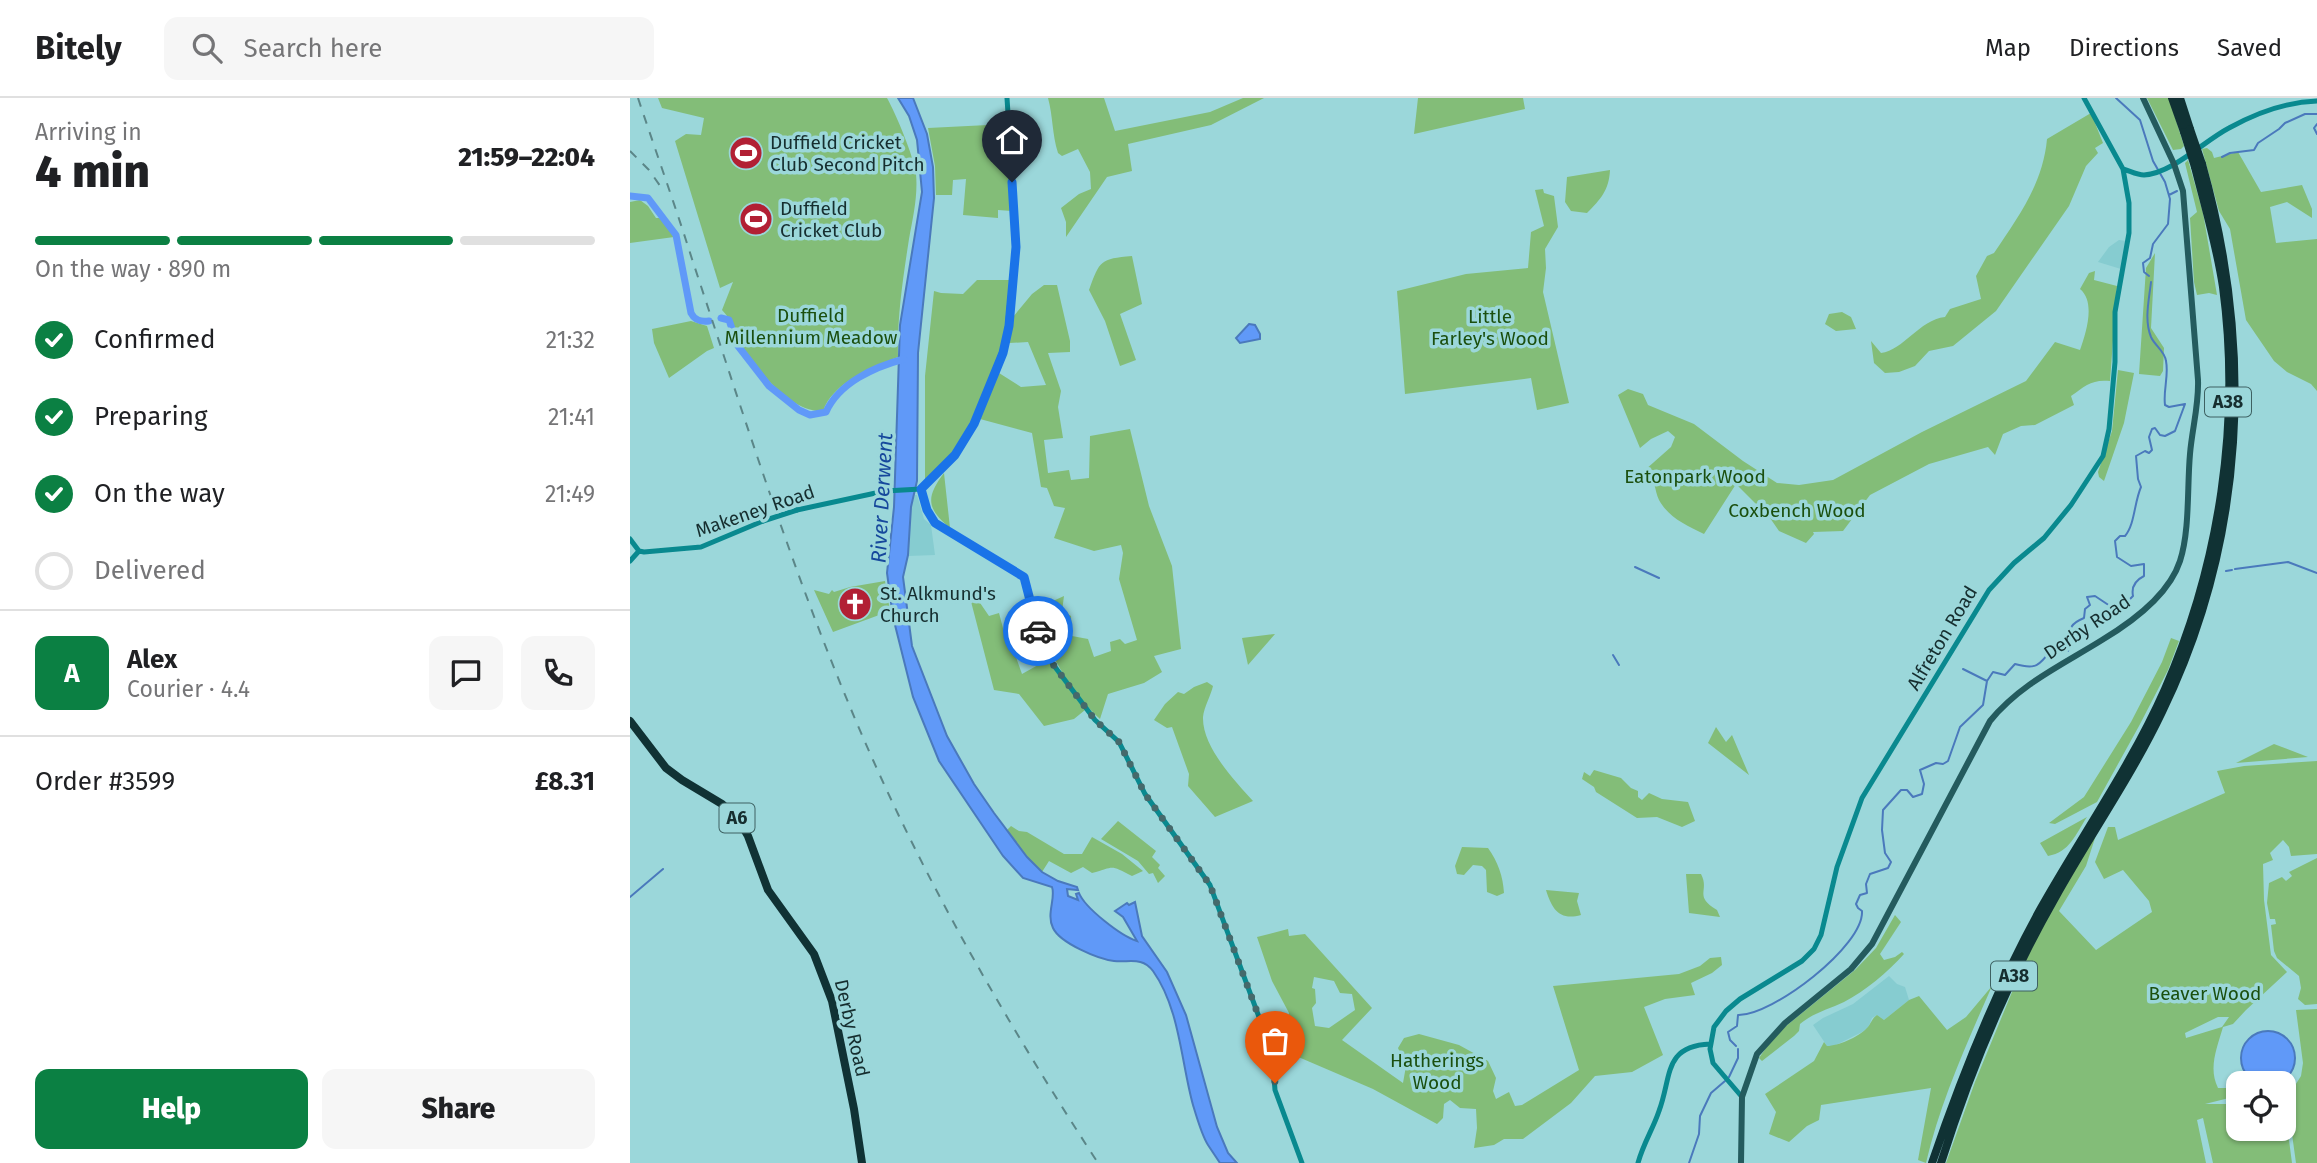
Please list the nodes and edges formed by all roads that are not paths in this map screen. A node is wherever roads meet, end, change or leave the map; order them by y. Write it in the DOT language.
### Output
graph roads {
  1 [pos="1007,98"];
  2 [pos="2084,98"];
  3 [pos="2143,98"];
  4 [pos="2172,98"];
  5 [pos="2180,98"];
  6 [pos="2317,101"];
  7 [pos="2187,130"];
  8 [pos="2174,164"];
  9 [pos="2198,166"];
  10 [pos="2123,169"];
  11 [pos="919,490"];
  12 [pos="630,540"];
  13 [pos="639,551"];
  14 [pos="630,561"];
  15 [pos="630,721"];
  16 [pos="634,734"];
  17 [pos="2110,800"];
  18 [pos="1710,1044"];
  19 [pos="1742,1097"];
  20 [pos="862,1163"];
  21 [pos="1302,1163"];
  22 [pos="1638,1163"];
  23 [pos="1741,1163"];
  24 [pos="1932,1163"];
  25 [pos="1941,1163"];
  1 -- 11 [label="street"];
  2 -- 10 [label="street, Alfreton Road"];
  3 -- 8 [label="main road, Derby Road"];
  4 -- 7 [label="highway, A38"];
  5 -- 7 [label="highway, A38"];
  6 -- 8 [label="street"];
  7 -- 9 [label="highway, A38, bridge"];
  8 -- 10 [label="street"];
  8 -- 19 [label="main road, Derby Road"];
  9 -- 17 [label="highway, A38"];
  9 -- 17 [label="highway, A38"];
  10 -- 18 [label="street, Alfreton Road"];
  11 -- 13 [label="street, Makeney Road, bridge"];
  11 -- 21 [label="street"];
  12 -- 13 [label="street"];
  13 -- 14 [label="street"];
  15 -- 16 [label="highway, Derby Road / A6"];
  16 -- 20 [label="highway, Derby Road / A6"];
  17 -- 24 [label="highway, A38"];
  17 -- 25 [label="highway, A38"];
  18 -- 19 [label="street"];
  18 -- 22 [label="street"];
  19 -- 23 [label="main road"];
}
